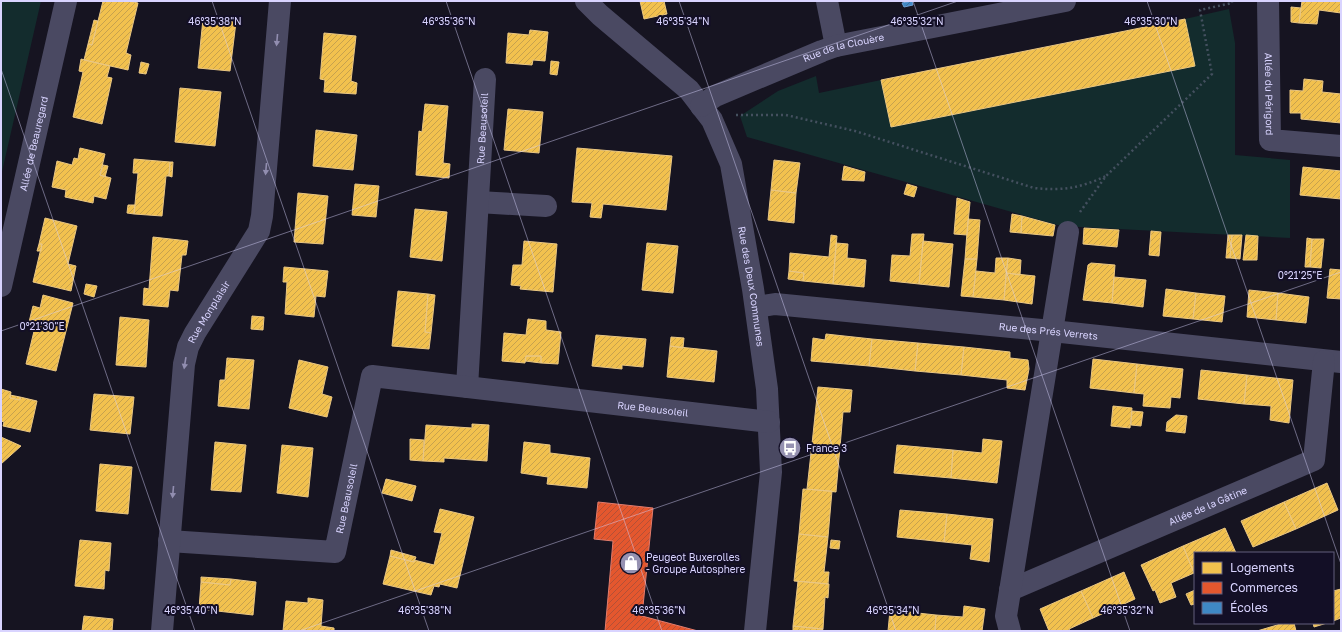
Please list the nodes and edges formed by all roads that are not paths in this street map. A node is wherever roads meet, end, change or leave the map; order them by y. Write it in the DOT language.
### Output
graph roads {
  1 [pos="66,1"];
  2 [pos="280,1"];
  3 [pos="586,1"];
  4 [pos="827,1"];
  5 [pos="1065,1"];
  6 [pos="1268,1"];
  7 [pos="836,46"];
  8 [pos="485,79"];
  9 [pos="708,101"];
  10 [pos="1341,146"];
  11 [pos="478,202"];
  12 [pos="546,206"];
  13 [pos="1068,232"];
  14 [pos="1,286"];
  15 [pos="756,307"];
  16 [pos="1052,331"];
  17 [pos="1333,361"];
  18 [pos="467,387"];
  19 [pos="769,422"];
  20 [pos="169,541"];
  21 [pos="1010,590"];
  22 [pos="162,631"];
  23 [pos="755,631"];
  24 [pos="1010,631"];
  1 -- 14 [label="street, Allée de Beauregard"];
  2 -- 20 [label="street, Rue Monplaisir, one-way"];
  3 -- 9 [label="street, Rue des Deux Communes"];
  4 -- 7 [label="street"];
  5 -- 7 [label="street, Rue de la Clouère"];
  6 -- 10 [label="street, Allée du Périgord"];
  7 -- 9 [label="street, Rue de la Clouère"];
  8 -- 11 [label="street, Rue Beausoleil"];
  9 -- 15 [label="street, Rue des Deux Communes"];
  11 -- 12 [label="street"];
  11 -- 18 [label="street, Rue Beausoleil"];
  13 -- 16 [label="street"];
  15 -- 16 [label="street, Rue des Prés Verrets"];
  15 -- 19 [label="street, Rue des Deux Communes"];
  16 -- 17 [label="street, Rue des Prés Verrets"];
  16 -- 21 [label="street"];
  17 -- 21 [label="street, Allée de la Gâtine"];
  18 -- 19 [label="street, Rue Beausoleil"];
  18 -- 20 [label="street, Rue Beausoleil"];
  19 -- 23 [label="street, Rue des Deux Communes"];
  20 -- 22 [label="street, Rue Monplaisir"];
  21 -- 24 [label="street"];
}
